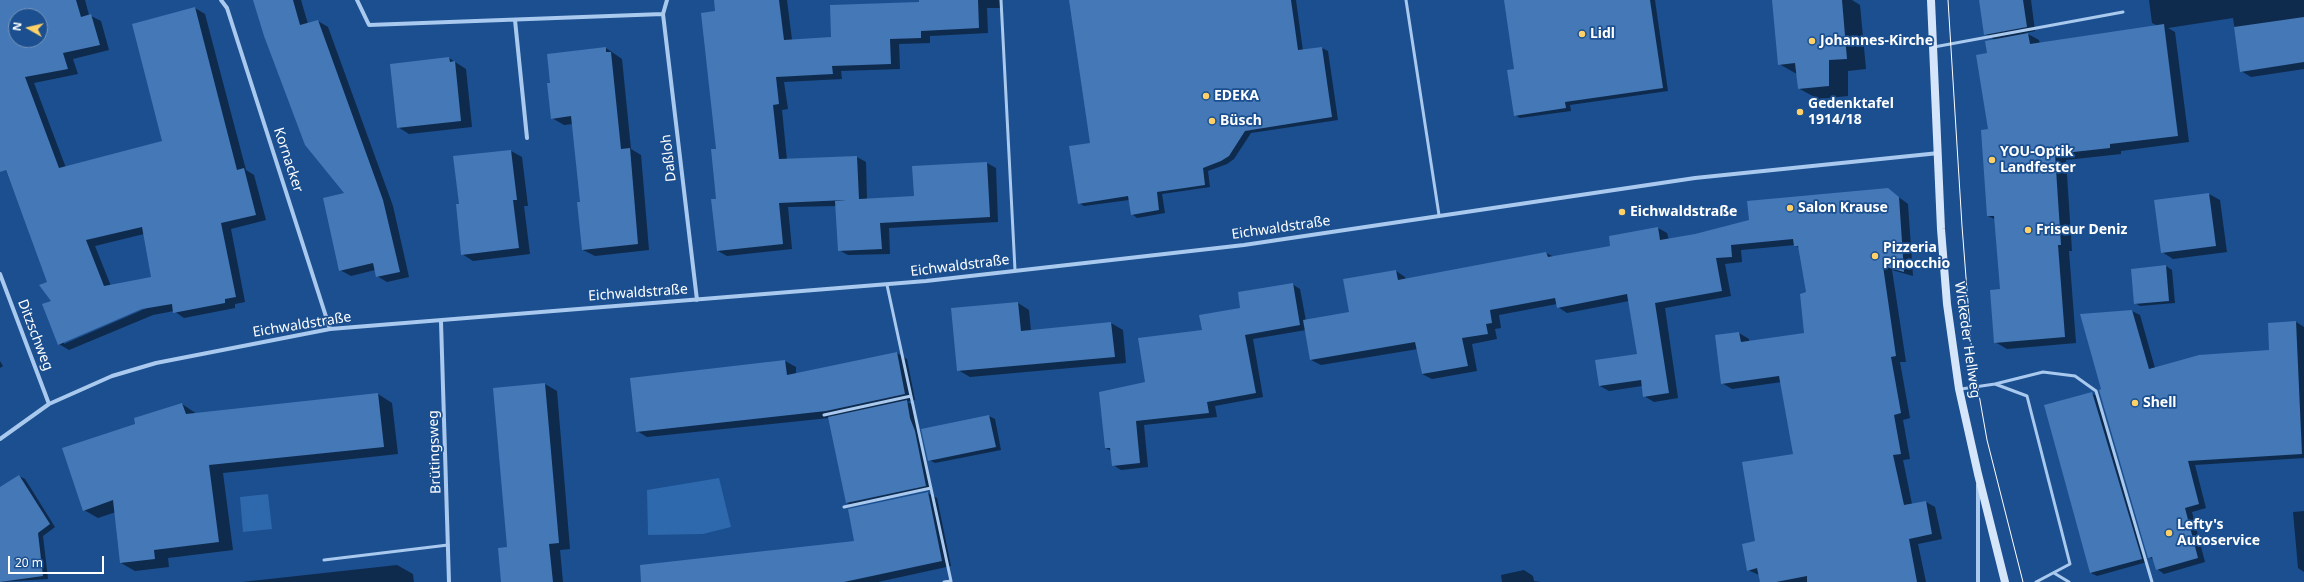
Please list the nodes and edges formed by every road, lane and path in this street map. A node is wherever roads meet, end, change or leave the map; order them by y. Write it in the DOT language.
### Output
graph roads {
  1 [pos="221,0"];
  2 [pos="357,0"];
  3 [pos="667,0"];
  4 [pos="1001,0"];
  5 [pos="1406,0"];
  6 [pos="1931,0"];
  7 [pos="2123,12"];
  8 [pos="663,14"];
  9 [pos="515,20"];
  10 [pos="1934,47"];
  11 [pos="527,138"];
  12 [pos="1939,153"];
  13 [pos="1439,215"];
  14 [pos="1015,270"];
  15 [pos="0,274"];
  16 [pos="887,285"];
  17 [pos="697,300"];
  18 [pos="441,322"];
  19 [pos="330,329"];
  20 [pos="1995,384"];
  21 [pos="1959,389"];
  22 [pos="911,396"];
  23 [pos="49,404"];
  24 [pos="824,415"];
  25 [pos="0,439"];
  26 [pos="1978,474"];
  27 [pos="931,488"];
  28 [pos="844,507"];
  29 [pos="448,545"];
  30 [pos="324,560"];
  31 [pos="2054,573"];
  32 [pos="449,582"];
  33 [pos="944,582"];
  34 [pos="1978,582"];
  35 [pos="2006,582"];
  36 [pos="2036,582"];
  37 [pos="2069,582"];
  38 [pos="2152,582"];
  1 -- 19 [label="street, Kornacker"];
  2 -- 9 [label="street"];
  3 -- 8 [label="street, Daßloh"];
  4 -- 14 [label="lane"];
  5 -- 13 [label="lane"];
  6 -- 10 [label="main road, Wickeder Hellweg"];
  7 -- 10 [label="lane"];
  8 -- 9 [label="street"];
  8 -- 17 [label="street, Daßloh"];
  9 -- 11 [label="street"];
  10 -- 12 [label="main road, Wickeder Hellweg"];
  12 -- 13 [label="street, Eichwaldstraße"];
  12 -- 21 [label="main road, Wickeder Hellweg"];
  13 -- 14 [label="street, Eichwaldstraße"];
  14 -- 16 [label="street, Eichwaldstraße"];
  15 -- 23 [label="street, Ditzschweg"];
  16 -- 17 [label="street, Eichwaldstraße"];
  16 -- 22 [label="lane"];
  17 -- 18 [label="street, Eichwaldstraße"];
  18 -- 19 [label="street, Eichwaldstraße"];
  18 -- 29 [label="street, Brütingsweg"];
  19 -- 23 [label="street, Eichwaldstraße"];
  20 -- 21 [label="lane"];
  20 -- 31 [label="lane"];
  20 -- 38 [label="lane"];
  21 -- 26 [label="main road, Wickeder Hellweg"];
  22 -- 24 [label="lane"];
  22 -- 27 [label="lane"];
  23 -- 25 [label="street, Eichwaldstraße"];
  26 -- 34 [label="street"];
  26 -- 35 [label="main road, Wickeder Hellweg"];
  27 -- 28 [label="lane"];
  27 -- 33 [label="lane"];
  29 -- 30 [label="lane"];
  29 -- 32 [label="street, Brütingsweg"];
  31 -- 36 [label="lane"];
  31 -- 37 [label="lane"];
}
